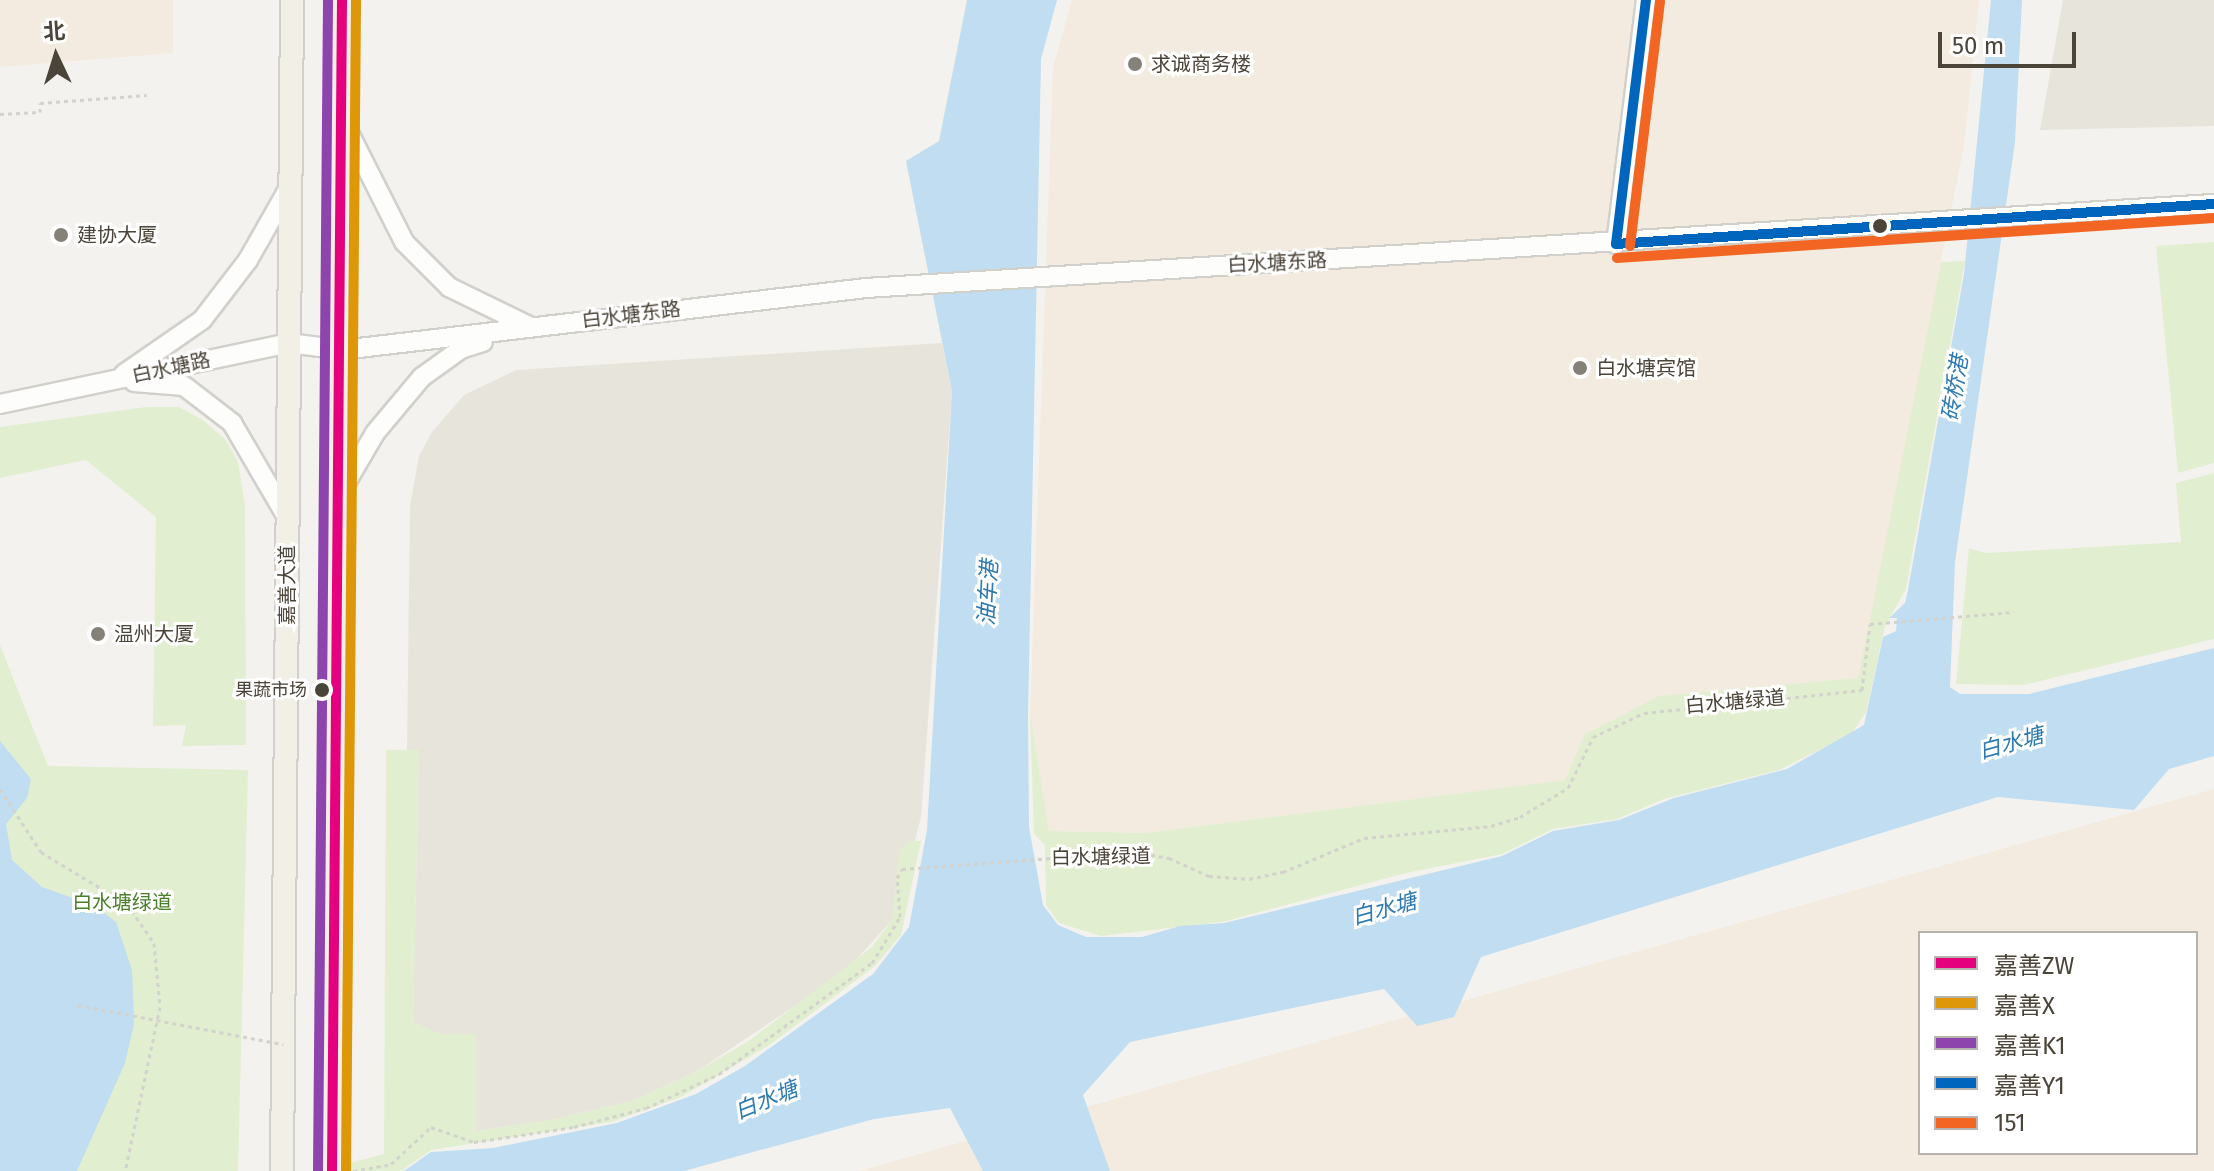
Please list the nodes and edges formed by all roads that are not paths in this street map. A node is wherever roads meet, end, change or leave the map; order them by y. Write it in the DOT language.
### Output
graph roads {
  1 [pos="292,0"];
  2 [pos="342,0"];
  3 [pos="1646,0"];
  4 [pos="342,119"];
  5 [pos="290,186"];
  6 [pos="2214,204"];
  7 [pos="1616,244"];
  8 [pos="531,327"];
  9 [pos="289,343"];
  10 [pos="342,350"];
  11 [pos="115,380"];
  12 [pos="0,404"];
  13 [pos="340,493"];
  14 [pos="287,517"];
  15 [pos="282,1171"];
  16 [pos="332,1171"];
  1 -- 5 [label="main road, 嘉善大道"];
  2 -- 4 [label="main road"];
  3 -- 7 [label="street"];
  4 -- 8 [label="street"];
  4 -- 10 [label="main road"];
  5 -- 9 [label="main road, 嘉善大道"];
  5 -- 11 [label="street"];
  6 -- 7 [label="street, 白水塘东路"];
  7 -- 8 [label="street, 白水塘东路"];
  8 -- 10 [label="street, 白水塘东路"];
  8 -- 13 [label="street"];
  9 -- 10 [label="street, 白水塘路"];
  9 -- 11 [label="street, 白水塘路"];
  9 -- 14 [label="main road, 嘉善大道"];
  10 -- 13 [label="main road"];
  11 -- 12 [label="street, 白水塘路"];
  11 -- 14 [label="street"];
  13 -- 16 [label="main road"];
  14 -- 15 [label="main road, 嘉善大道"];
}
